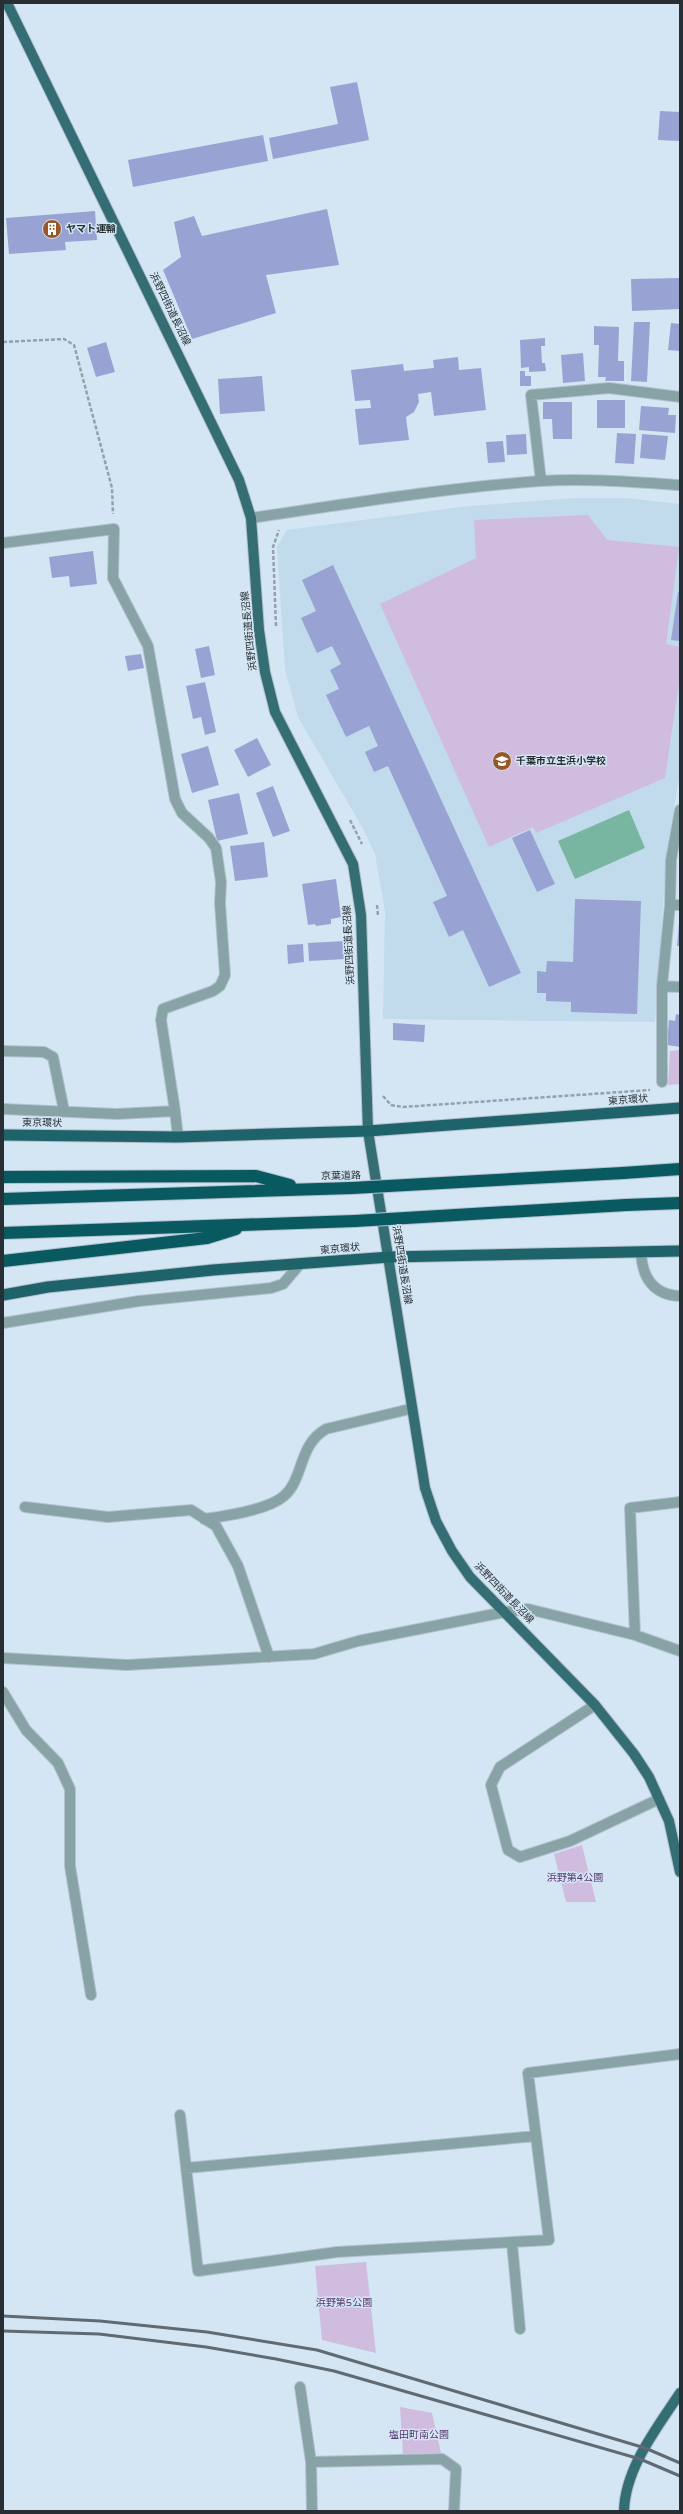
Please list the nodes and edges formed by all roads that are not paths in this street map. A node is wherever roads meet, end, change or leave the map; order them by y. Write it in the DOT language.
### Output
graph roads {
  1 [pos="7,3"];
  2 [pos="680,397"];
  3 [pos="541,481"];
  4 [pos="680,485"];
  5 [pos="251,518"];
  6 [pos="3,543"];
  7 [pos="680,810"];
  8 [pos="675,905"];
  9 [pos="662,986"];
  10 [pos="680,987"];
  11 [pos="3,1051"];
  12 [pos="659,1086"];
  13 [pos="680,1108"];
  14 [pos="3,1109"];
  15 [pos="64,1111"];
  16 [pos="175,1112"];
  17 [pos="368,1131"];
  18 [pos="3,1134"];
  19 [pos="178,1137"];
  20 [pos="680,1169"];
  21 [pos="3,1177"];
  22 [pos="302,1189"];
  23 [pos="3,1199"];
  24 [pos="680,1203"];
  25 [pos="255,1224"];
  26 [pos="3,1233"];
  27 [pos="680,1251"];
  28 [pos="641,1252"];
  29 [pos="390,1257"];
  30 [pos="3,1260"];
  31 [pos="300,1264"];
  32 [pos="3,1295"];
  33 [pos="680,1296"];
  34 [pos="3,1323"];
  35 [pos="410,1409"];
  36 [pos="680,1502"];
  37 [pos="25,1507"];
  38 [pos="204,1518"];
  39 [pos="505,1612"];
  40 [pos="635,1635"];
  41 [pos="680,1651"];
  42 [pos="269,1656"];
  43 [pos="3,1658"];
  44 [pos="3,1692"];
  45 [pos="595,1705"];
  46 [pos="659,1799"];
  47 [pos="680,1871"];
  48 [pos="92,1995"];
  49 [pos="680,2054"];
  50 [pos="180,2115"];
  51 [pos="536,2136"];
  52 [pos="186,2168"];
  53 [pos="512,2243"];
  54 [pos="520,2329"];
  55 [pos="300,2388"];
  56 [pos="680,2393"];
  57 [pos="311,2462"];
  58 [pos="312,2511"];
  59 [pos="454,2511"];
  60 [pos="624,2511"];
  1 -- 5 [label="main road, 浜野四街道長沼線"];
  2 -- 3 [label="street"];
  3 -- 4 [label="street"];
  3 -- 5 [label="street"];
  5 -- 17 [label="main road, 浜野四街道長沼線"];
  6 -- 16 [label="street"];
  7 -- 8 [label="street"];
  8 -- 9 [label="street"];
  9 -- 10 [label="street"];
  9 -- 12 [label="street"];
  11 -- 15 [label="street"];
  13 -- 17 [label="highway, 東京環状"];
  14 -- 15 [label="street"];
  15 -- 16 [label="street"];
  16 -- 19 [label="street"];
  17 -- 19 [label="highway, 東京環状"];
  17 -- 29 [label="main road, 浜野四街道長沼線"];
  18 -- 19 [label="highway, 東京環状"];
  20 -- 22 [label="highway, 京葉道路, bridge"];
  21 -- 22 [label="highway"];
  22 -- 23 [label="highway, 京葉道路"];
  24 -- 25 [label="highway, bridge"];
  25 -- 26 [label="highway"];
  25 -- 30 [label="highway"];
  27 -- 28 [label="highway, 東京環状"];
  28 -- 29 [label="highway, 東京環状"];
  28 -- 33 [label="street"];
  29 -- 31 [label="highway, 東京環状"];
  29 -- 35 [label="main road, 浜野四街道長沼線"];
  31 -- 32 [label="highway, 東京環状"];
  31 -- 34 [label="street"];
  35 -- 38 [label="street"];
  35 -- 39 [label="main road, 浜野四街道長沼線"];
  36 -- 40 [label="street"];
  37 -- 38 [label="street"];
  38 -- 42 [label="street"];
  39 -- 40 [label="street"];
  39 -- 42 [label="street"];
  39 -- 45 [label="main road, 浜野四街道長沼線"];
  40 -- 41 [label="street"];
  42 -- 43 [label="street"];
  44 -- 48 [label="street"];
  45 -- 46 [label="main road, 浜野四街道長沼線"];
  45 -- 46 [label="street"];
  46 -- 47 [label="main road, 浜野四街道長沼線"];
  49 -- 51 [label="street"];
  50 -- 52 [label="street"];
  51 -- 52 [label="street"];
  51 -- 53 [label="street"];
  52 -- 53 [label="street"];
  53 -- 54 [label="street"];
  55 -- 57 [label="street"];
  56 -- 60 [label="main road"];
  57 -- 58 [label="street"];
  57 -- 59 [label="street"];
}
